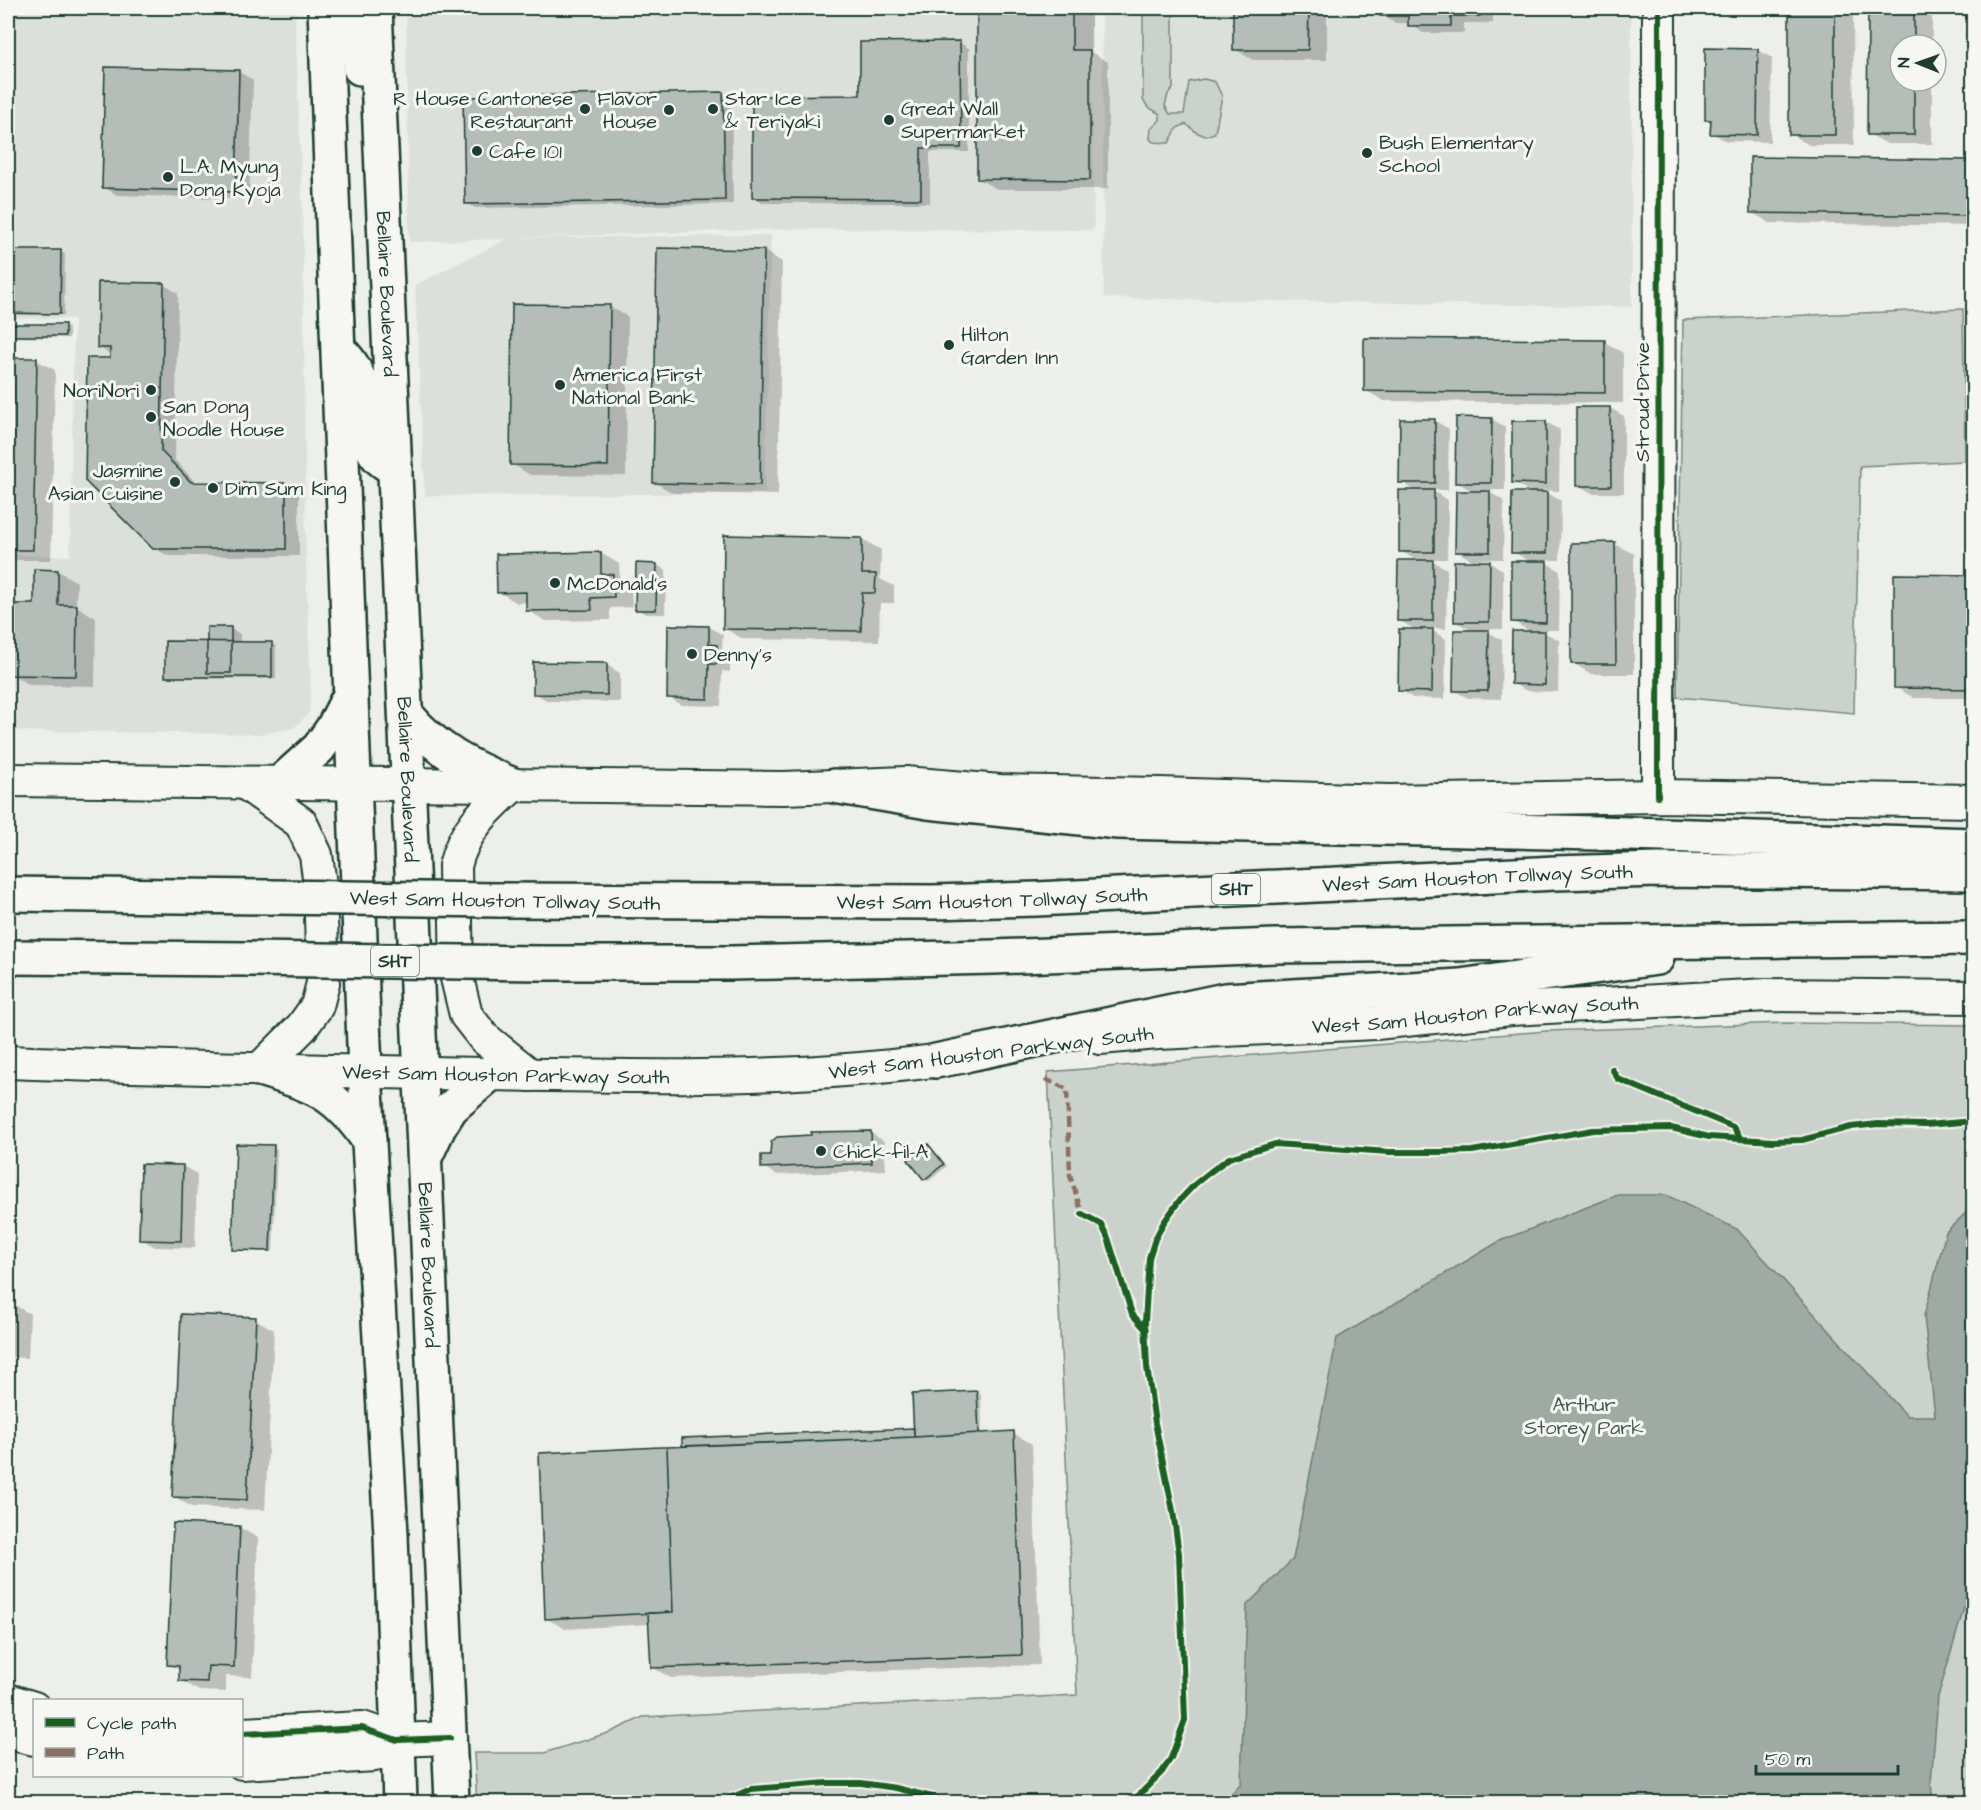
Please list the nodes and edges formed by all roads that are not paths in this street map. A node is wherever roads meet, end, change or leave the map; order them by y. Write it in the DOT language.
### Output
graph roads {
  1 [pos="325,8"];
  2 [pos="340,8"];
  3 [pos="1659,8"];
  4 [pos="373,9"];
  5 [pos="381,146"];
  6 [pos="339,350"];
  7 [pos="395,468"];
  8 [pos="351,692"];
  9 [pos="406,714"];
  10 [pos="8,780"];
  11 [pos="245,783"];
  12 [pos="280,783"];
  13 [pos="355,784"];
  14 [pos="409,784"];
  15 [pos="513,785"];
  16 [pos="834,786"];
  17 [pos="1658,796"];
  18 [pos="1974,801"];
  19 [pos="1974,845"];
  20 [pos="1974,873"];
  21 [pos="8,894"];
  22 [pos="1974,938"];
  23 [pos="1795,939"];
  24 [pos="8,957"];
  25 [pos="1974,997"];
  26 [pos="936,1061"];
  27 [pos="8,1062"];
  28 [pos="260,1069"];
  29 [pos="365,1071"];
  30 [pos="421,1072"];
  31 [pos="490,1074"];
  32 [pos="530,1075"];
  33 [pos="369,1141"];
  34 [pos="425,1157"];
  35 [pos="8,1700"];
  36 [pos="33,1708"];
  37 [pos="8,1732"];
  38 [pos="243,1734"];
  39 [pos="450,1738"];
  40 [pos="33,1739"];
  41 [pos="397,1740"];
  42 [pos="243,1763"];
  43 [pos="400,1803"];
  44 [pos="452,1803"];
  1 -- 6 [label="main road"];
  2 -- 5 [label="main road"];
  3 -- 17 [label="main road, Stroud Drive"];
  4 -- 5 [label="main road, Bellaire Boulevard"];
  5 -- 7 [label="main road, Bellaire Boulevard"];
  6 -- 7 [label="main road"];
  6 -- 8 [label="main road"];
  7 -- 9 [label="main road, Bellaire Boulevard"];
  8 -- 12 [label="main road"];
  8 -- 13 [label="main road"];
  9 -- 14 [label="main road, Bellaire Boulevard"];
  9 -- 15 [label="main road"];
  10 -- 11 [label="main road"];
  11 -- 12 [label="main road"];
  11 -- 28 [label="main road"];
  12 -- 13 [label="main road"];
  13 -- 14 [label="main road"];
  13 -- 29 [label="main road"];
  14 -- 15 [label="main road"];
  14 -- 30 [label="main road, Bellaire Boulevard"];
  15 -- 16 [label="main road"];
  15 -- 32 [label="main road"];
  16 -- 17 [label="main road"];
  16 -- 19 [label="main road"];
  17 -- 18 [label="main road"];
  20 -- 21 [label="main road, West Sam Houston Tollway South / SHT, bridge"];
  22 -- 23 [label="main road, SHT"];
  23 -- 24 [label="main road, SHT, bridge"];
  23 -- 26 [label="main road"];
  25 -- 26 [label="main road, West Sam Houston Parkway South"];
  26 -- 32 [label="main road, West Sam Houston Parkway South"];
  27 -- 28 [label="main road, West Sam Houston Parkway South"];
  28 -- 29 [label="main road, West Sam Houston Parkway South"];
  28 -- 33 [label="main road"];
  29 -- 30 [label="main road, West Sam Houston Parkway South"];
  29 -- 33 [label="main road"];
  30 -- 31 [label="main road, West Sam Houston Parkway South"];
  30 -- 34 [label="main road, Bellaire Boulevard"];
  31 -- 32 [label="main road, West Sam Houston Parkway South"];
  31 -- 34 [label="main road"];
  33 -- 41 [label="main road"];
  34 -- 39 [label="main road, Bellaire Boulevard"];
  35 -- 36 [label="main road"];
  37 -- 40 [label="main road"];
  38 -- 41 [label="main road"];
  39 -- 41 [label="main road"];
  39 -- 44 [label="main road, Bellaire Boulevard"];
  41 -- 42 [label="main road"];
  41 -- 43 [label="main road"];
}
